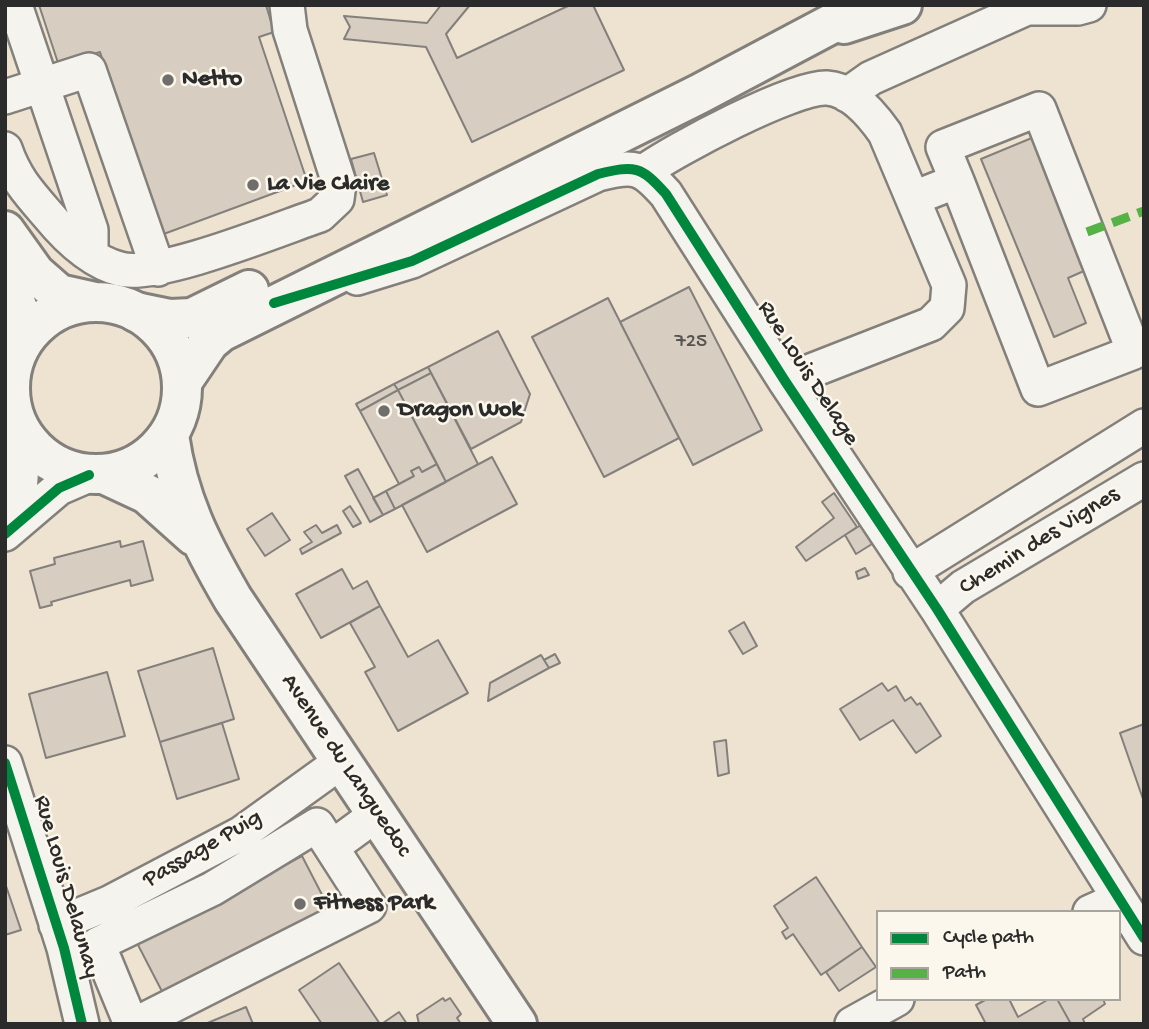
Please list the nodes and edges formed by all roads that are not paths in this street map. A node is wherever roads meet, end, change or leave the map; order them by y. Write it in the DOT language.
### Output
graph roads {
  1 [pos="15,5"];
  2 [pos="287,5"];
  3 [pos="867,5"];
  4 [pos="902,5"];
  5 [pos="1089,5"];
  6 [pos="806,14"];
  7 [pos="43,85"];
  8 [pos="846,95"];
  9 [pos="5,97"];
  10 [pos="5,149"];
  11 [pos="645,171"];
  12 [pos="957,181"];
  13 [pos="914,198"];
  14 [pos="5,231"];
  15 [pos="92,255"];
  16 [pos="158,269"];
  17 [pos="5,276"];
  18 [pos="1000,292"];
  19 [pos="95,302"];
  20 [pos="274,303"];
  21 [pos="947,308"];
  22 [pos="136,312"];
  23 [pos="15,354"];
  24 [pos="785,381"];
  25 [pos="182,382"];
  26 [pos="15,423"];
  27 [pos="1144,426"];
  28 [pos="169,435"];
  29 [pos="97,475"];
  30 [pos="1144,479"];
  31 [pos="5,520"];
  32 [pos="5,534"];
  33 [pos="199,541"];
  34 [pos="910,572"];
  35 [pos="937,609"];
  36 [pos="342,761"];
  37 [pos="5,763"];
  38 [pos="377,814"];
  39 [pos="332,846"];
  40 [pos="1104,905"];
  41 [pos="1121,919"];
  42 [pos="56,925"];
  43 [pos="1144,939"];
  44 [pos="102,954"];
  45 [pos="66,962"];
  46 [pos="893,1001"];
  47 [pos="82,1024"];
  48 [pos="133,1024"];
  49 [pos="517,1024"];
  50 [pos="852,1024"];
  1 -- 7 [label="street"];
  2 -- 16 [label="street"];
  3 -- 6 [label="main road"];
  4 -- 6 [label="main road"];
  5 -- 8 [label="street"];
  6 -- 20 [label="main road"];
  6 -- 22 [label="main road"];
  7 -- 9 [label="street"];
  7 -- 15 [label="street"];
  7 -- 16 [label="street"];
  8 -- 11 [label="street"];
  8 -- 13 [label="street"];
  10 -- 15 [label="street"];
  11 -- 20 [label="street"];
  11 -- 24 [label="street, Rue Louis Delage"];
  12 -- 13 [label="street"];
  12 -- 18 [label="street"];
  12 -- 18 [label="street"];
  13 -- 21 [label="street"];
  14 -- 19 [label="main road"];
  15 -- 16 [label="street"];
  17 -- 23 [label="main road"];
  18 -- 21 [label="street"];
  19 -- 22 [label="main road"];
  19 -- 23 [label="main road"];
  20 -- 25 [label="main road"];
  21 -- 24 [label="street"];
  22 -- 25 [label="main road"];
  23 -- 26 [label="main road"];
  24 -- 34 [label="street, Rue Louis Delage"];
  25 -- 28 [label="main road"];
  26 -- 29 [label="main road"];
  26 -- 31 [label="street"];
  27 -- 34 [label="street"];
  28 -- 29 [label="main road"];
  28 -- 33 [label="main road, Avenue du Languedoc"];
  29 -- 32 [label="street"];
  29 -- 33 [label="main road, Avenue du Languedoc"];
  30 -- 35 [label="street, Chemin des Vignes"];
  33 -- 36 [label="main road, Avenue du Languedoc"];
  34 -- 35 [label="street, Rue Louis Delage"];
  35 -- 40 [label="street, Rue Louis Delage"];
  36 -- 38 [label="main road, Avenue du Languedoc"];
  36 -- 42 [label="street, Passage Puig"];
  37 -- 42 [label="street, Rue Louis Delaunay"];
  38 -- 39 [label="street"];
  38 -- 49 [label="main road, Avenue du Languedoc"];
  39 -- 44 [label="street"];
  39 -- 48 [label="street"];
  41 -- 43 [label="street, Rue Louis Delage"];
  42 -- 45 [label="street, Rue Louis Delaunay"];
  44 -- 45 [label="street"];
  44 -- 48 [label="street"];
  45 -- 47 [label="street, Rue Louis Delaunay"];
  46 -- 50 [label="street"];
}
